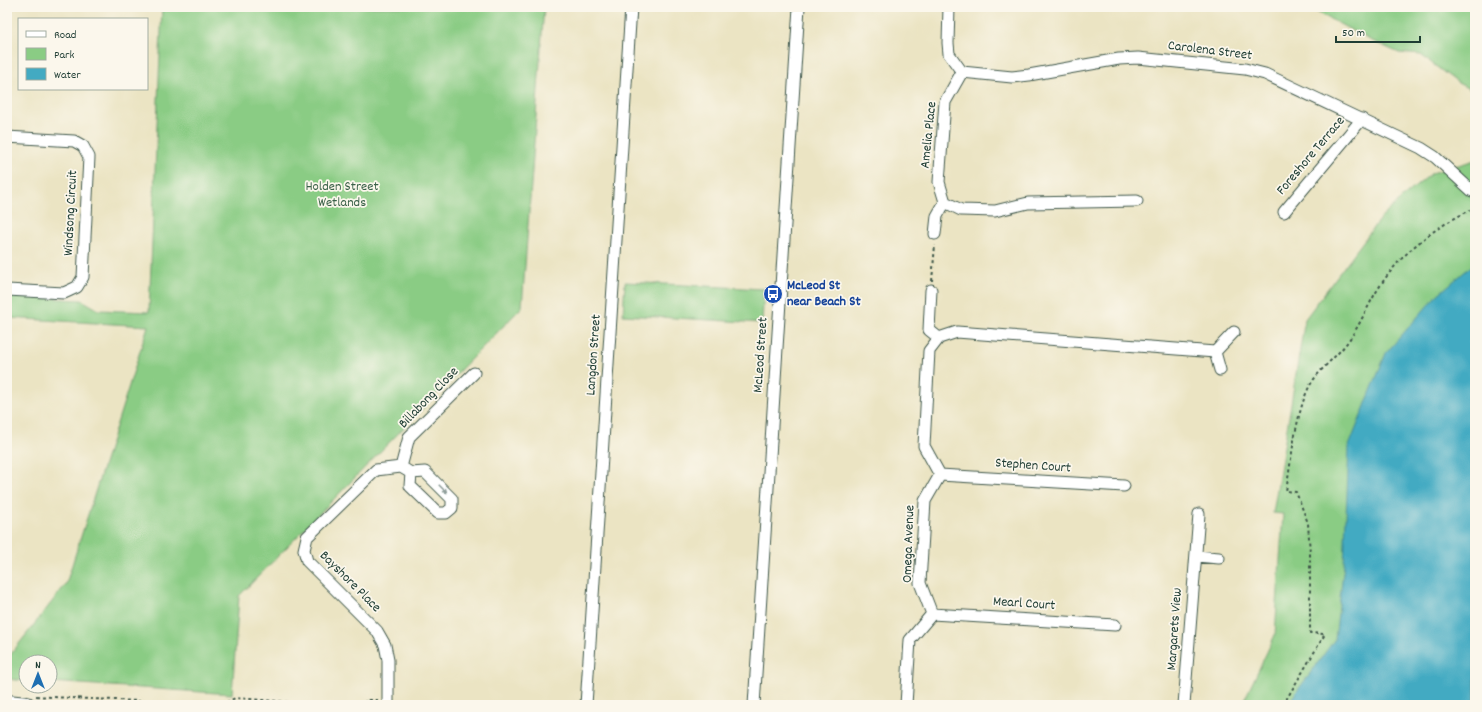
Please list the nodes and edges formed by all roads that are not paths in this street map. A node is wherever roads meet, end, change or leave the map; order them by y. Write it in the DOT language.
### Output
graph roads {
  1 [pos="632,7"];
  2 [pos="799,7"];
  3 [pos="949,7"];
  4 [pos="962,72"];
  5 [pos="1362,120"];
  6 [pos="7,137"];
  7 [pos="1472,190"];
  8 [pos="1136,201"];
  9 [pos="945,202"];
  10 [pos="1284,212"];
  11 [pos="935,234"];
  12 [pos="7,290"];
  13 [pos="931,290"];
  14 [pos="1234,332"];
  15 [pos="939,338"];
  16 [pos="1215,352"];
  17 [pos="1220,370"];
  18 [pos="474,373"];
  19 [pos="401,467"];
  20 [pos="411,473"];
  21 [pos="940,475"];
  22 [pos="1124,486"];
  23 [pos="1199,514"];
  24 [pos="1196,556"];
  25 [pos="1219,558"];
  26 [pos="932,614"];
  27 [pos="1115,625"];
  28 [pos="388,705"];
  29 [pos="586,705"];
  30 [pos="754,705"];
  31 [pos="906,705"];
  32 [pos="1184,705"];
  1 -- 29 [label="street, Langdon Street"];
  2 -- 30 [label="street, McLeod Street"];
  3 -- 4 [label="street"];
  4 -- 5 [label="street, Carolena Street"];
  4 -- 9 [label="street, Amelia Place"];
  5 -- 7 [label="street, Carolena Street"];
  5 -- 10 [label="street, Foreshore Terrace"];
  6 -- 12 [label="street, Windsong Circuit"];
  8 -- 9 [label="street"];
  9 -- 11 [label="street"];
  13 -- 15 [label="street"];
  14 -- 16 [label="street"];
  15 -- 16 [label="street"];
  15 -- 21 [label="street"];
  16 -- 17 [label="street"];
  18 -- 19 [label="street, Billabong Close"];
  19 -- 20 [label="street"];
  19 -- 28 [label="street, Bayshore Place"];
  21 -- 22 [label="street, Stephen Court"];
  21 -- 26 [label="street, Omega Avenue"];
  23 -- 24 [label="street, Margarets View"];
  24 -- 25 [label="street"];
  24 -- 32 [label="street, Margarets View"];
  26 -- 27 [label="street, Mearl Court"];
  26 -- 31 [label="street"];
}
